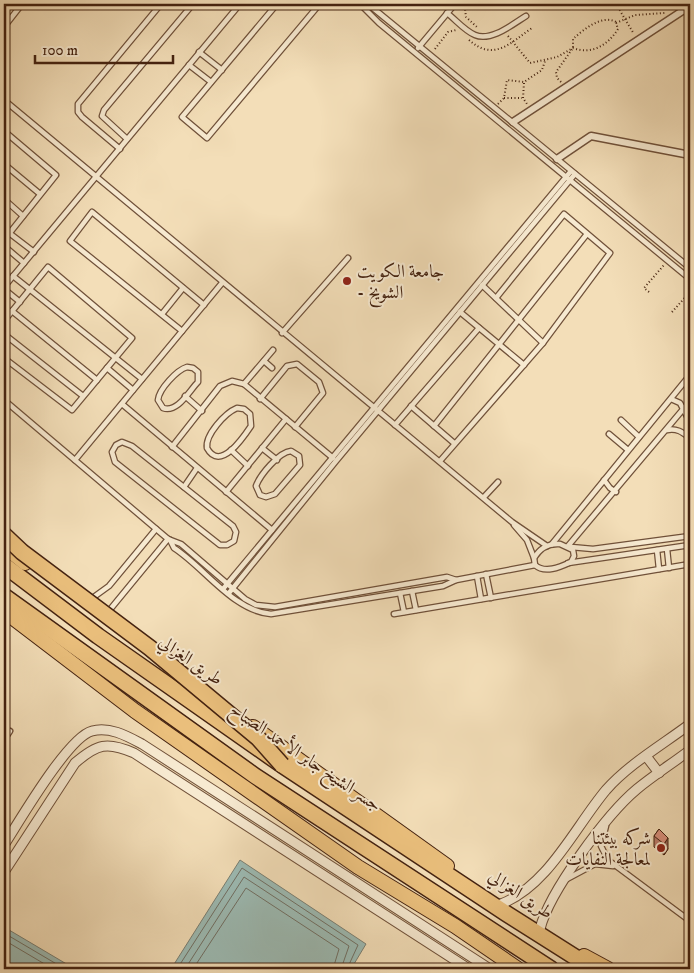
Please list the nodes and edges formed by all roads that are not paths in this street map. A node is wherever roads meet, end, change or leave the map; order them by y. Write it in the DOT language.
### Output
graph roads {
  1 [pos="22,4"];
  2 [pos="161,4"];
  3 [pos="192,4"];
  4 [pos="240,4"];
  5 [pos="277,4"];
  6 [pos="315,4"];
  7 [pos="360,4"];
  8 [pos="368,4"];
  9 [pos="455,4"];
  10 [pos="689,7"];
  11 [pos="447,13"];
  12 [pos="526,16"];
  13 [pos="4,27"];
  14 [pos="420,46"];
  15 [pos="200,52"];
  16 [pos="416,52"];
  17 [pos="189,65"];
  18 [pos="222,70"];
  19 [pos="211,82"];
  20 [pos="4,100"];
  21 [pos="513,122"];
  22 [pos="4,131"];
  23 [pos="127,139"];
  24 [pos="120,149"];
  25 [pos="690,155"];
  26 [pos="557,159"];
  27 [pos="4,164"];
  28 [pos="573,172"];
  29 [pos="96,178"];
  30 [pos="568,178"];
  31 [pos="40,194"];
  32 [pos="4,199"];
  33 [pos="23,216"];
  34 [pos="4,229"];
  35 [pos="9,233"];
  36 [pos="587,234"];
  37 [pos="4,240"];
  38 [pos="4,246"];
  39 [pos="34,252"];
  40 [pos="348,258"];
  41 [pos="24,263"];
  42 [pos="690,268"];
  43 [pos="13,276"];
  44 [pos="690,279"];
  45 [pos="222,283"];
  46 [pos="482,285"];
  47 [pos="4,288"];
  48 [pos="183,288"];
  49 [pos="30,290"];
  50 [pos="496,298"];
  51 [pos="20,302"];
  52 [pos="204,305"];
  53 [pos="12,311"];
  54 [pos="460,312"];
  55 [pos="162,314"];
  56 [pos="519,320"];
  57 [pos="4,321"];
  58 [pos="479,328"];
  59 [pos="182,331"];
  60 [pos="282,333"];
  61 [pos="4,334"];
  62 [pos="543,343"];
  63 [pos="498,344"];
  64 [pos="273,350"];
  65 [pos="4,358"];
  66 [pos="116,358"];
  67 [pos="264,361"];
  68 [pos="524,365"];
  69 [pos="107,368"];
  70 [pos="272,368"];
  71 [pos="690,375"];
  72 [pos="142,379"];
  73 [pos="97,380"];
  74 [pos="244,384"];
  75 [pos="133,390"];
  76 [pos="83,396"];
  77 [pos="185,396"];
  78 [pos="260,399"];
  79 [pos="670,399"];
  80 [pos="4,400"];
  81 [pos="690,401"];
  82 [pos="122,404"];
  83 [pos="411,406"];
  84 [pos="376,409"];
  85 [pos="683,410"];
  86 [pos="202,411"];
  87 [pos="286,419"];
  88 [pos="621,420"];
  89 [pos="690,422"];
  90 [pos="395,425"];
  91 [pos="434,426"];
  92 [pos="295,427"];
  93 [pos="666,431"];
  94 [pos="610,434"];
  95 [pos="639,437"];
  96 [pos="690,438"];
  97 [pos="454,443"];
  98 [pos="172,447"];
  99 [pos="262,448"];
  100 [pos="231,450"];
  101 [pos="628,450"];
  102 [pos="334,459"];
  103 [pos="75,460"];
  104 [pos="277,460"];
  105 [pos="440,461"];
  106 [pos="248,466"];
  107 [pos="197,468"];
  108 [pos="604,480"];
  109 [pos="498,482"];
  110 [pos="184,487"];
  111 [pos="226,492"];
  112 [pos="616,492"];
  113 [pos="484,497"];
  114 [pos="512,522"];
  115 [pos="156,529"];
  116 [pos="272,530"];
  117 [pos="4,535"];
  118 [pos="690,536"];
  119 [pos="169,539"];
  120 [pos="550,545"];
  121 [pos="690,545"];
  122 [pos="4,546"];
  123 [pos="569,547"];
  124 [pos="667,549"];
  125 [pos="657,550"];
  126 [pos="534,558"];
  127 [pos="568,563"];
  128 [pos="690,564"];
  129 [pos="4,565"];
  130 [pos="535,565"];
  131 [pos="669,568"];
  132 [pos="659,569"];
  133 [pos="486,574"];
  134 [pos="477,576"];
  135 [pos="456,580"];
  136 [pos="227,584"];
  137 [pos="223,588"];
  138 [pos="233,588"];
  139 [pos="412,591"];
  140 [pos="229,593"];
  141 [pos="400,593"];
  142 [pos="4,596"];
  143 [pos="491,598"];
  144 [pos="481,599"];
  145 [pos="76,601"];
  146 [pos="416,610"];
  147 [pos="4,611"];
  148 [pos="404,612"];
  149 [pos="394,614"];
  150 [pos="102,619"];
  151 [pos="690,724"];
  152 [pos="10,731"];
  153 [pos="4,740"];
  154 [pos="688,753"];
  155 [pos="646,756"];
  156 [pos="282,765"];
  157 [pos="659,773"];
  158 [pos="607,821"];
  159 [pos="4,845"];
  160 [pos="614,866"];
  161 [pos="4,872"];
  162 [pos="563,881"];
  163 [pos="501,904"];
  164 [pos="690,921"];
  165 [pos="540,929"];
  166 [pos="469,969"];
  167 [pos="490,969"];
  168 [pos="518,969"];
  169 [pos="551,969"];
  170 [pos="594,969"];
  171 [pos="608,969"];
  1 -- 13 [label="lane"];
  2 -- 24 [label="lane"];
  3 -- 23 [label="lane"];
  4 -- 15 [label="lane"];
  5 -- 18 [label="lane"];
  6 -- 19 [label="lane"];
  7 -- 16 [label="lane"];
  8 -- 14 [label="lane"];
  9 -- 11 [label="lane"];
  10 -- 21 [label="street"];
  11 -- 12 [label="lane"];
  11 -- 14 [label="lane"];
  14 -- 16 [label="lane"];
  14 -- 21 [label="lane"];
  15 -- 17 [label="lane"];
  15 -- 18 [label="lane"];
  16 -- 30 [label="lane"];
  17 -- 19 [label="lane"];
  17 -- 23 [label="lane"];
  18 -- 19 [label="lane"];
  20 -- 29 [label="lane"];
  21 -- 26 [label="lane"];
  22 -- 31 [label="lane"];
  23 -- 24 [label="lane"];
  24 -- 29 [label="lane"];
  25 -- 26 [label="street"];
  26 -- 28 [label="lane"];
  27 -- 31 [label="lane"];
  28 -- 30 [label="lane"];
  28 -- 42 [label="lane"];
  29 -- 39 [label="lane"];
  29 -- 45 [label="lane"];
  30 -- 44 [label="lane"];
  30 -- 46 [label="lane"];
  30 -- 84 [label="lane"];
  31 -- 33 [label="lane"];
  32 -- 33 [label="lane"];
  33 -- 35 [label="lane"];
  34 -- 35 [label="lane"];
  35 -- 37 [label="lane"];
  35 -- 39 [label="lane"];
  36 -- 50 [label="lane"];
  36 -- 56 [label="lane"];
  36 -- 62 [label="lane"];
  38 -- 41 [label="lane"];
  39 -- 41 [label="lane"];
  40 -- 60 [label="lane"];
  41 -- 43 [label="lane"];
  43 -- 47 [label="lane"];
  43 -- 49 [label="lane"];
  45 -- 52 [label="lane"];
  45 -- 60 [label="lane"];
  46 -- 50 [label="lane"];
  46 -- 54 [label="lane"];
  47 -- 51 [label="lane"];
  48 -- 52 [label="lane"];
  48 -- 55 [label="lane"];
  48 -- 55 [label="lane"];
  49 -- 51 [label="lane"];
  49 -- 66 [label="lane"];
  49 -- 66 [label="lane"];
  50 -- 56 [label="lane"];
  51 -- 53 [label="lane"];
  52 -- 59 [label="lane"];
  53 -- 57 [label="lane"];
  53 -- 73 [label="lane"];
  54 -- 58 [label="lane"];
  54 -- 84 [label="lane"];
  55 -- 59 [label="lane"];
  56 -- 62 [label="lane"];
  56 -- 63 [label="lane"];
  58 -- 63 [label="lane"];
  58 -- 83 [label="lane"];
  59 -- 72 [label="lane"];
  60 -- 84 [label="lane"];
  61 -- 76 [label="lane"];
  62 -- 68 [label="lane"];
  63 -- 68 [label="lane"];
  63 -- 91 [label="lane"];
  64 -- 67 [label="lane"];
  65 -- 76 [label="lane"];
  66 -- 69 [label="lane"];
  66 -- 72 [label="lane"];
  67 -- 70 [label="lane"];
  67 -- 74 [label="lane"];
  68 -- 97 [label="lane"];
  69 -- 73 [label="lane"];
  69 -- 75 [label="lane"];
  71 -- 79 [label="lane"];
  72 -- 75 [label="lane"];
  73 -- 76 [label="lane"];
  74 -- 78 [label="lane"];
  74 -- 86 [label="lane"];
  75 -- 82 [label="lane"];
  77 -- 77 [label="lane"];
  77 -- 86 [label="lane"];
  78 -- 87 [label="lane"];
  78 -- 92 [label="lane"];
  79 -- 85 [label="lane"];
  79 -- 95 [label="lane"];
  80 -- 103 [label="lane"];
  81 -- 85 [label="lane"];
  82 -- 98 [label="lane"];
  82 -- 103 [label="lane"];
  83 -- 90 [label="lane"];
  83 -- 91 [label="lane"];
  84 -- 90 [label="lane"];
  84 -- 102 [label="lane"];
  85 -- 89 [label="lane"];
  85 -- 93 [label="lane"];
  86 -- 98 [label="lane"];
  87 -- 92 [label="lane"];
  87 -- 99 [label="lane"];
  88 -- 95 [label="lane"];
  90 -- 105 [label="lane"];
  91 -- 97 [label="lane"];
  92 -- 102 [label="lane"];
  93 -- 96 [label="lane"];
  93 -- 112 [label="lane"];
  94 -- 101 [label="lane"];
  95 -- 101 [label="lane"];
  97 -- 105 [label="lane"];
  98 -- 107 [label="lane"];
  99 -- 104 [label="lane"];
  99 -- 106 [label="lane"];
  100 -- 100 [label="lane"];
  100 -- 106 [label="lane"];
  101 -- 108 [label="lane"];
  102 -- 116 [label="lane"];
  102 -- 138 [label="lane"];
  103 -- 115 [label="lane"];
  104 -- 104 [label="lane"];
  105 -- 113 [label="lane"];
  106 -- 111 [label="lane"];
  107 -- 110 [label="lane"];
  107 -- 111 [label="lane"];
  108 -- 112 [label="lane"];
  108 -- 120 [label="lane"];
  109 -- 113 [label="lane"];
  110 -- 110 [label="lane"];
  111 -- 116 [label="lane"];
  112 -- 123 [label="lane"];
  113 -- 114 [label="lane"];
  114 -- 120 [label="lane"];
  114 -- 126 [label="lane"];
  115 -- 119 [label="lane"];
  115 -- 145 [label="lane"];
  116 -- 136 [label="lane"];
  117 -- 156 [label="highway, bridge"];
  118 -- 123 [label="lane"];
  119 -- 136 [label="lane"];
  119 -- 137 [label="lane"];
  119 -- 150 [label="lane"];
  120 -- 123 [label="lane"];
  120 -- 126 [label="lane"];
  121 -- 124 [label="lane"];
  122 -- 145 [label="main road, طريق الغزالي"];
  123 -- 127 [label="lane"];
  124 -- 125 [label="lane"];
  124 -- 131 [label="lane"];
  125 -- 127 [label="lane"];
  125 -- 132 [label="lane"];
  126 -- 130 [label="lane"];
  127 -- 130 [label="lane"];
  128 -- 131 [label="lane"];
  129 -- 156 [label="highway, جسر الشيخ جابر الأحمد الصباح, bridge"];
  130 -- 133 [label="lane"];
  131 -- 132 [label="lane"];
  132 -- 143 [label="lane"];
  133 -- 134 [label="lane"];
  133 -- 143 [label="lane"];
  134 -- 135 [label="lane"];
  134 -- 144 [label="lane"];
  135 -- 138 [label="lane"];
  135 -- 139 [label="lane"];
  136 -- 137 [label="lane"];
  136 -- 138 [label="lane"];
  137 -- 140 [label="lane"];
  138 -- 140 [label="lane"];
  139 -- 141 [label="lane"];
  139 -- 146 [label="lane"];
  140 -- 141 [label="lane"];
  141 -- 148 [label="lane"];
  142 -- 169 [label="highway"];
  143 -- 144 [label="lane"];
  144 -- 146 [label="lane"];
  145 -- 150 [label="main road, طريق الغزالي"];
  146 -- 148 [label="lane"];
  147 -- 168 [label="main road"];
  148 -- 149 [label="lane"];
  150 -- 163 [label="main road, طريق الغزالي"];
  151 -- 155 [label="street"];
  152 -- 153 [label="lane"];
  154 -- 157 [label="street"];
  155 -- 157 [label="street"];
  155 -- 163 [label="street"];
  156 -- 170 [label="highway, جسر الشيخ جابر الأحمد الصباح"];
  157 -- 158 [label="street"];
  158 -- 160 [label="lane"];
  158 -- 162 [label="street"];
  159 -- 167 [label="street"];
  160 -- 162 [label="lane"];
  160 -- 164 [label="lane"];
  161 -- 166 [label="street"];
  162 -- 165 [label="street"];
  163 -- 165 [label="main road, طريق الغزالي"];
  165 -- 171 [label="main road, طريق الغزالي"];
}
